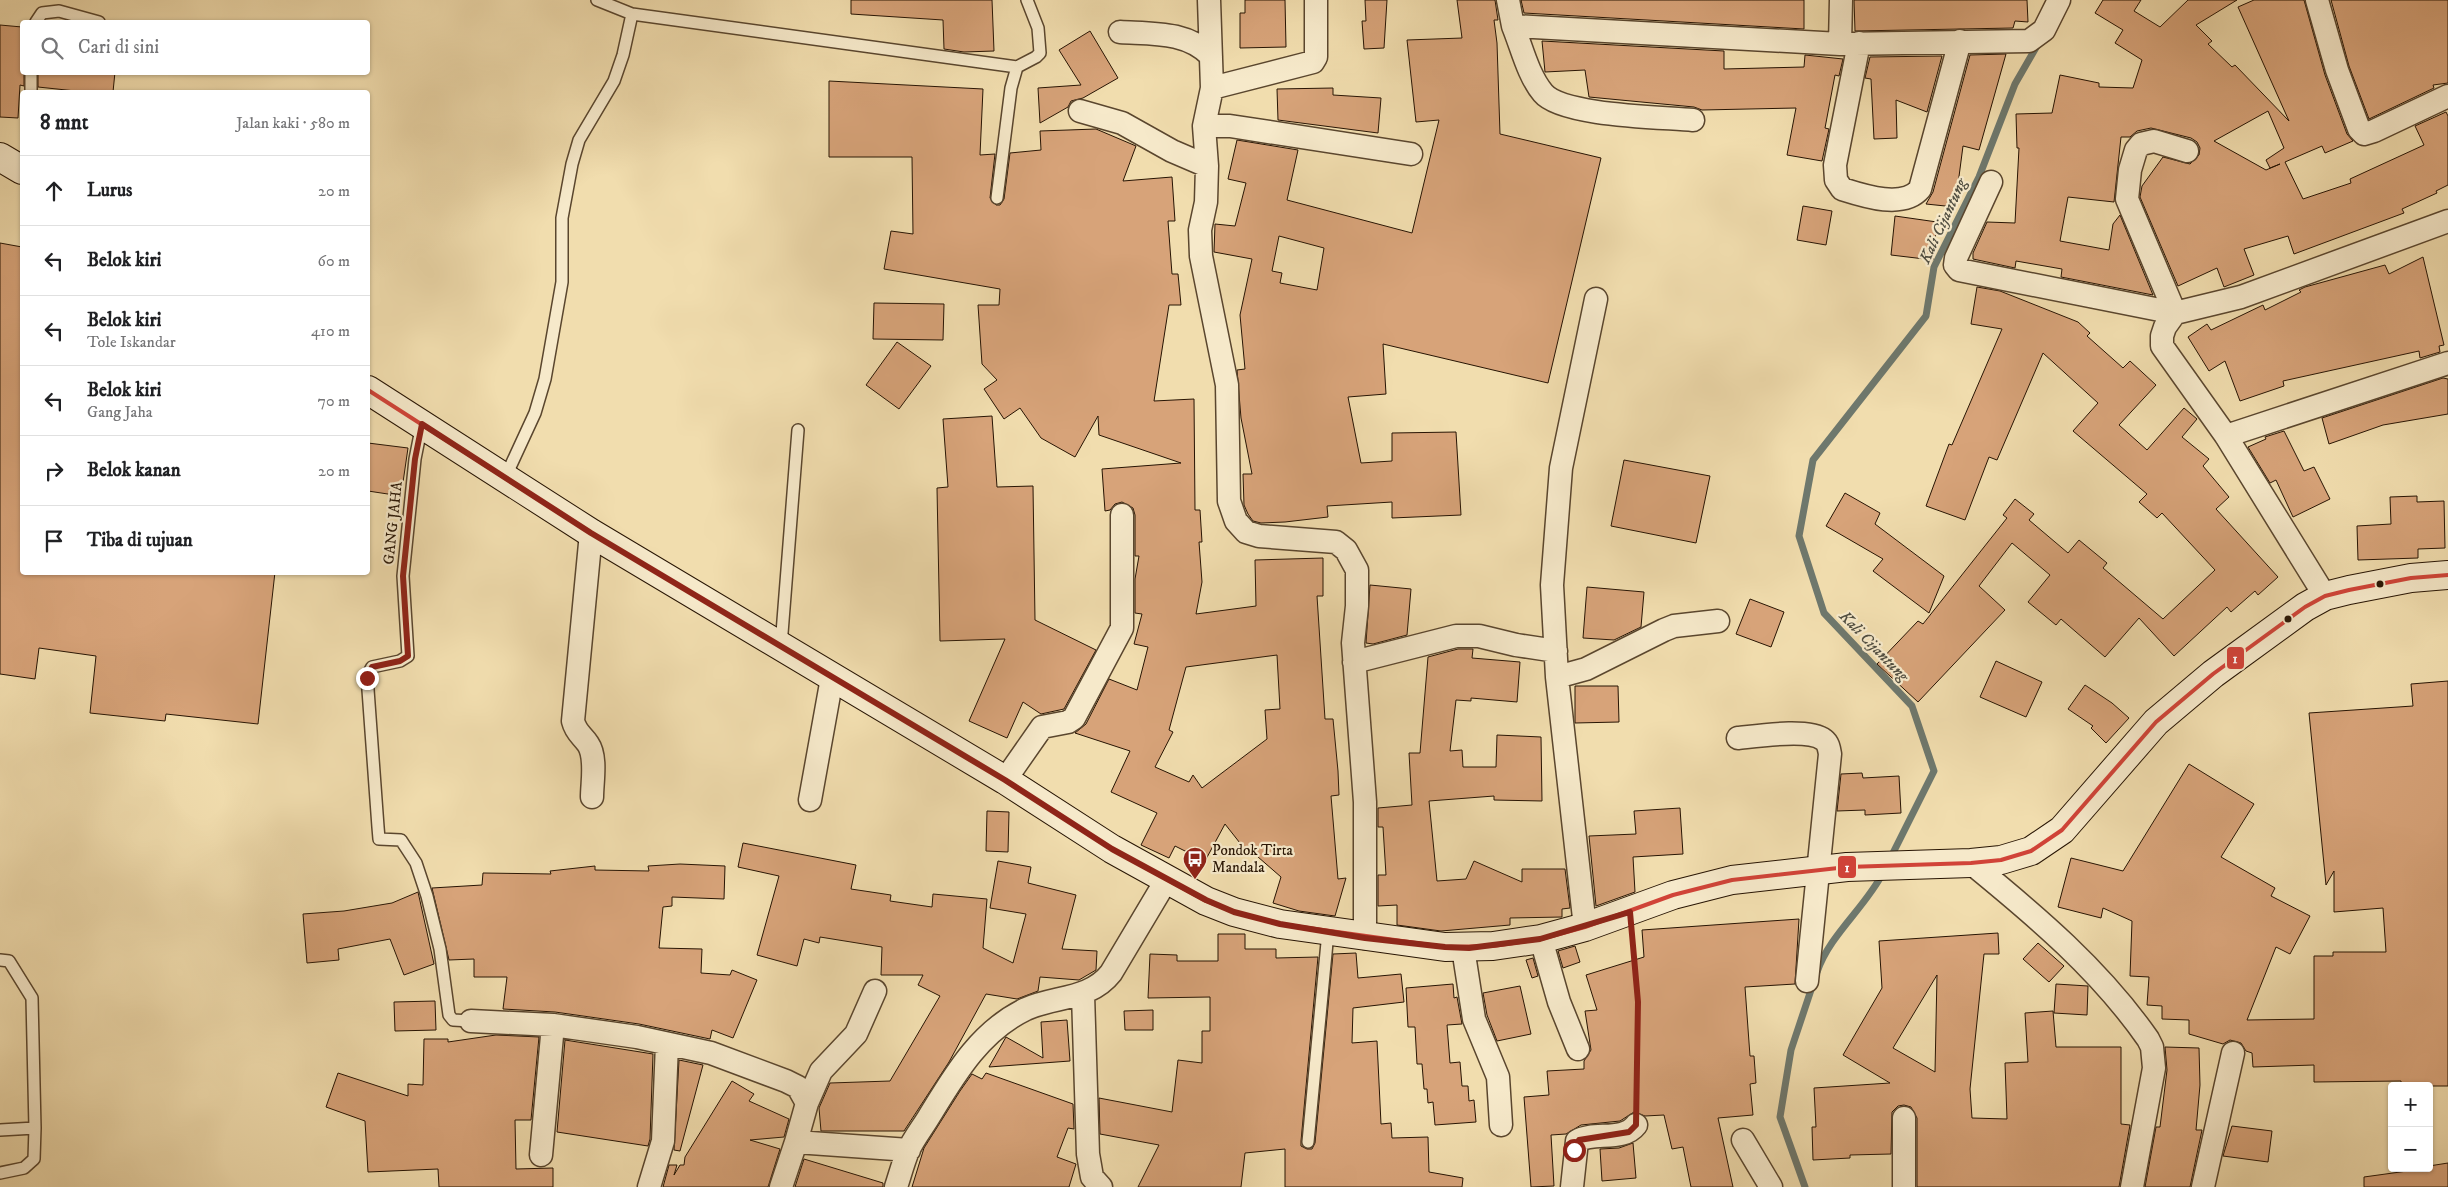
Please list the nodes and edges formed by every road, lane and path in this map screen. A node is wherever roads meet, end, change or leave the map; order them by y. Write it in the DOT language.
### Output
graph roads {
  1 [pos="597,0"];
  2 [pos="1027,0"];
  3 [pos="1209,0"];
  4 [pos="1316,0"];
  5 [pos="1508,0"];
  6 [pos="1841,0"];
  7 [pos="2059,0"];
  8 [pos="2317,0"];
  9 [pos="632,14"];
  10 [pos="37,20"];
  11 [pos="92,20"];
  12 [pos="1513,26"];
  13 [pos="1120,32"];
  14 [pos="1960,41"];
  15 [pos="1849,43"];
  16 [pos="1211,56"];
  17 [pos="1017,67"];
  18 [pos="31,75"];
  19 [pos="1212,88"];
  20 [pos="31,90"];
  21 [pos="2448,96"];
  22 [pos="1080,111"];
  23 [pos="1693,120"];
  24 [pos="1204,126"];
  25 [pos="2187,151"];
  26 [pos="1410,154"];
  27 [pos="1207,166"];
  28 [pos="1991,182"];
  29 [pos="997,198"];
  30 [pos="2448,221"];
  31 [pos="1596,299"];
  32 [pos="2176,313"];
  33 [pos="2448,363"];
  34 [pos="370,391"];
  35 [pos="422,424"];
  36 [pos="798,430"];
  37 [pos="2226,436"];
  38 [pos="505,478"];
  39 [pos="1122,515"];
  40 [pos="591,533"];
  41 [pos="2448,575"];
  42 [pos="2325,596"];
  43 [pos="1718,621"];
  44 [pos="780,648"];
  45 [pos="1556,651"];
  46 [pos="1354,662"];
  47 [pos="1557,677"];
  48 [pos="832,678"];
  49 [pos="1738,738"];
  50 [pos="1005,780"];
  51 [pos="592,797"];
  52 [pos="810,800"];
  53 [pos="1960,864"];
  54 [pos="1818,869"];
  55 [pos="1167,879"];
  56 [pos="1630,912"];
  57 [pos="1585,927"];
  58 [pos="1328,932"];
  59 [pos="1365,938"];
  60 [pos="1540,939"];
  61 [pos="1463,948"];
  62 [pos="0,960"];
  63 [pos="1807,980"];
  64 [pos="875,991"];
  65 [pos="1083,994"];
  66 [pos="471,1021"];
  67 [pos="553,1025"];
  68 [pos="668,1044"];
  69 [pos="1578,1049"];
  70 [pos="2233,1053"];
  71 [pos="807,1103"];
  72 [pos="1904,1118"];
  73 [pos="1501,1125"];
  74 [pos="1636,1125"];
  75 [pos="35,1128"];
  76 [pos="0,1130"];
  77 [pos="1743,1140"];
  78 [pos="796,1142"];
  79 [pos="1308,1142"];
  80 [pos="909,1150"];
  81 [pos="541,1154"];
  82 [pos="0,1173"];
  83 [pos="649,1187"];
  84 [pos="781,1187"];
  85 [pos="896,1187"];
  86 [pos="1101,1187"];
  87 [pos="1572,1187"];
  88 [pos="1771,1187"];
  89 [pos="1904,1187"];
  90 [pos="2132,1187"];
  91 [pos="2203,1187"];
  1 -- 9 [label="lane"];
  2 -- 17 [label="lane"];
  3 -- 16 [label="street"];
  4 -- 19 [label="street"];
  5 -- 12 [label="street"];
  6 -- 15 [label="street"];
  7 -- 14 [label="street"];
  8 -- 21 [label="street"];
  9 -- 17 [label="lane"];
  9 -- 38 [label="lane"];
  10 -- 11 [label="lane"];
  12 -- 15 [label="street"];
  12 -- 23 [label="street"];
  13 -- 16 [label="street"];
  14 -- 15 [label="street"];
  14 -- 15 [label="street"];
  16 -- 19 [label="street"];
  17 -- 29 [label="lane"];
  18 -- 20 [label="lane"];
  19 -- 24 [label="street"];
  22 -- 27 [label="street"];
  24 -- 26 [label="street"];
  24 -- 27 [label="street"];
  25 -- 32 [label="street"];
  27 -- 46 [label="street"];
  28 -- 32 [label="street"];
  30 -- 32 [label="street"];
  31 -- 45 [label="street"];
  32 -- 37 [label="street"];
  33 -- 37 [label="street"];
  34 -- 35 [label="main road"];
  35 -- 38 [label="main road"];
  35 -- 66 [label="lane, GANG JAHA"];
  36 -- 44 [label="lane"];
  37 -- 42 [label="street"];
  38 -- 40 [label="main road"];
  39 -- 50 [label="street"];
  40 -- 44 [label="main road"];
  40 -- 51 [label="street"];
  41 -- 42 [label="main road"];
  42 -- 53 [label="main road"];
  43 -- 47 [label="street"];
  44 -- 48 [label="main road"];
  45 -- 46 [label="street"];
  45 -- 47 [label="street"];
  46 -- 59 [label="street"];
  47 -- 57 [label="street"];
  48 -- 50 [label="main road"];
  48 -- 52 [label="street"];
  49 -- 54 [label="street"];
  50 -- 55 [label="main road"];
  53 -- 54 [label="main road"];
  53 -- 90 [label="street"];
  54 -- 56 [label="main road"];
  54 -- 63 [label="street"];
  55 -- 58 [label="main road"];
  55 -- 65 [label="street"];
  56 -- 57 [label="main road"];
  56 -- 74 [label="path"];
  57 -- 60 [label="main road"];
  58 -- 59 [label="main road"];
  58 -- 79 [label="lane"];
  59 -- 61 [label="main road"];
  60 -- 61 [label="main road"];
  60 -- 69 [label="street"];
  61 -- 73 [label="street"];
  62 -- 75 [label="lane"];
  64 -- 71 [label="street"];
  65 -- 80 [label="street"];
  65 -- 86 [label="street"];
  66 -- 67 [label="street"];
  67 -- 68 [label="street"];
  67 -- 81 [label="street"];
  68 -- 71 [label="street"];
  68 -- 83 [label="street"];
  70 -- 91 [label="street"];
  71 -- 78 [label="street"];
  72 -- 89 [label="street"];
  74 -- 87 [label="street"];
  75 -- 76 [label="lane"];
  75 -- 82 [label="lane"];
  77 -- 88 [label="street"];
  78 -- 80 [label="street"];
  78 -- 84 [label="street"];
  80 -- 85 [label="street"];
}
